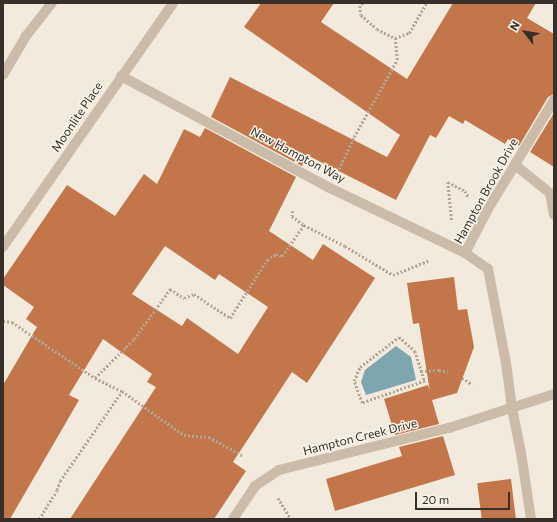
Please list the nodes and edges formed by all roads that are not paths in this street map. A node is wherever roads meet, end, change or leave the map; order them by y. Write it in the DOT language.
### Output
graph roads {
  1 [pos="52,3"];
  2 [pos="173,3"];
  3 [pos="3,75"];
  4 [pos="121,76"];
  5 [pos="554,100"];
  6 [pos="515,165"];
  7 [pos="554,215"];
  8 [pos="3,247"];
  9 [pos="465,253"];
  10 [pos="554,394"];
  11 [pos="512,408"];
  12 [pos="233,519"];
  13 [pos="531,519"];
  1 -- 3 [label="street"];
  2 -- 4 [label="street, Moonlite Place"];
  4 -- 8 [label="street, Moonlite Place"];
  4 -- 9 [label="street, New Hampton Way"];
  5 -- 6 [label="street, Hampton Brook Drive"];
  6 -- 7 [label="street"];
  6 -- 9 [label="street, Hampton Brook Drive"];
  9 -- 11 [label="street, Hampton Brook Drive"];
  10 -- 11 [label="street, Hampton Creek Drive"];
  11 -- 12 [label="street, Hampton Creek Drive"];
  11 -- 13 [label="street, Hampton Brook Drive"];
}
